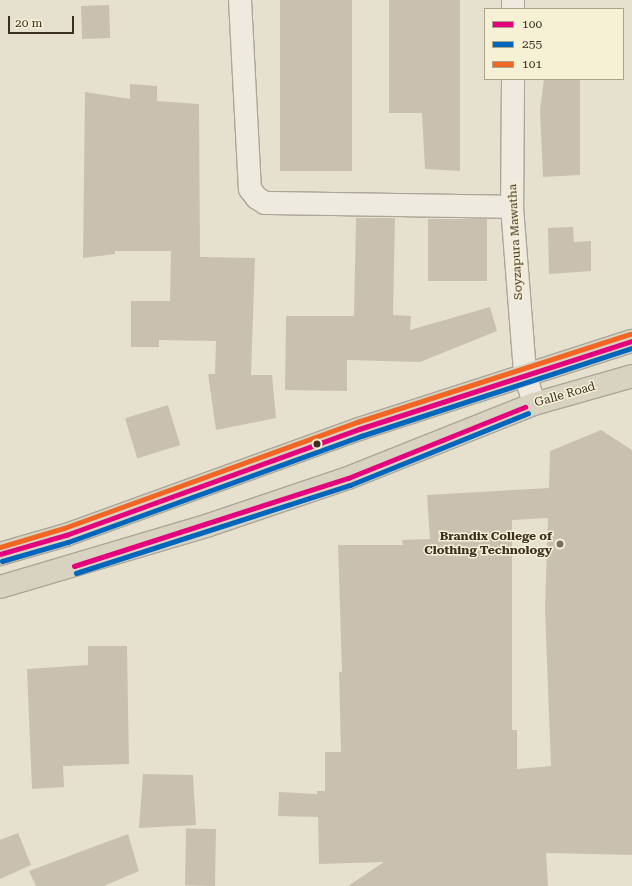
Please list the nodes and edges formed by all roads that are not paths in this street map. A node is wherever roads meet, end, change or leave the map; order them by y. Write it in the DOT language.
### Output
graph roads {
  1 [pos="240,0"];
  2 [pos="513,80"];
  3 [pos="512,207"];
  4 [pos="632,341"];
  5 [pos="524,374"];
  6 [pos="632,376"];
  7 [pos="534,404"];
  8 [pos="0,554"];
  9 [pos="0,587"];
  1 -- 3 [label="street"];
  2 -- 3 [label="street, Soyzapura Mawatha"];
  3 -- 5 [label="street, Soyzapura Mawatha"];
  4 -- 5 [label="highway"];
  5 -- 7 [label="street, Soyzapura Mawatha"];
  5 -- 8 [label="highway"];
  6 -- 7 [label="highway, Galle Road"];
  7 -- 9 [label="highway, Galle Road"];
}
